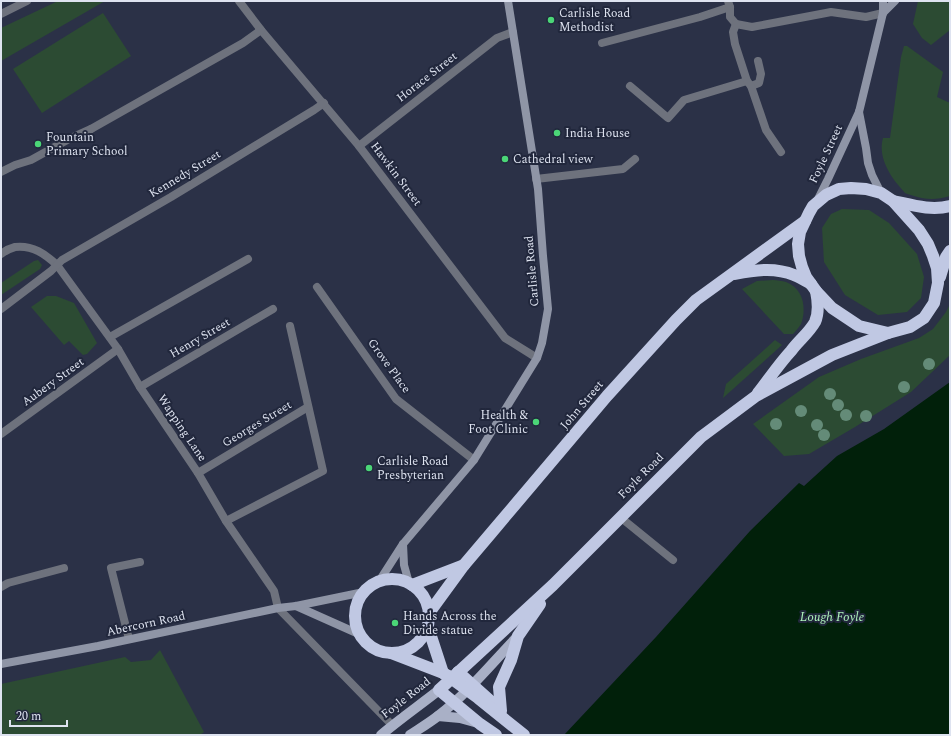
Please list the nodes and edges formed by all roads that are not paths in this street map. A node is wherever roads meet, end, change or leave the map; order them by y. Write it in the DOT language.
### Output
graph roads {
  1 [pos="27,1"];
  2 [pos="239,1"];
  3 [pos="508,1"];
  4 [pos="883,1"];
  5 [pos="895,1"];
  6 [pos="729,4"];
  7 [pos="883,13"];
  8 [pos="1,14"];
  9 [pos="736,24"];
  10 [pos="261,30"];
  11 [pos="513,32"];
  12 [pos="602,43"];
  13 [pos="758,61"];
  14 [pos="749,83"];
  15 [pos="630,86"];
  16 [pos="324,103"];
  17 [pos="859,112"];
  18 [pos="360,146"];
  19 [pos="781,152"];
  20 [pos="635,158"];
  21 [pos="1,172"];
  22 [pos="536,179"];
  23 [pos="881,192"];
  24 [pos="893,201"];
  25 [pos="813,206"];
  26 [pos="950,206"];
  27 [pos="805,221"];
  28 [pos="950,251"];
  29 [pos="1,254"];
  30 [pos="248,259"];
  31 [pos="57,265"];
  32 [pos="732,275"];
  33 [pos="938,283"];
  34 [pos="318,287"];
  35 [pos="814,288"];
  36 [pos="1,309"];
  37 [pos="273,309"];
  38 [pos="290,326"];
  39 [pos="888,333"];
  40 [pos="110,337"];
  41 [pos="118,349"];
  42 [pos="537,358"];
  43 [pos="140,387"];
  44 [pos="756,396"];
  45 [pos="308,407"];
  46 [pos="1,434"];
  47 [pos="474,460"];
  48 [pos="198,473"];
  49 [pos="620,517"];
  50 [pos="226,521"];
  51 [pos="403,544"];
  52 [pos="673,560"];
  53 [pos="140,562"];
  54 [pos="464,565"];
  55 [pos="64,568"];
  56 [pos="378,583"];
  57 [pos="410,584"];
  58 [pos="553,584"];
  59 [pos="1,587"];
  60 [pos="364,592"];
  61 [pos="296,606"];
  62 [pos="278,608"];
  63 [pos="429,612"];
  64 [pos="428,627"];
  65 [pos="361,635"];
  66 [pos="518,636"];
  67 [pos="129,639"];
  68 [pos="390,653"];
  69 [pos="1,664"];
  70 [pos="449,674"];
  71 [pos="472,684"];
  72 [pos="440,690"];
  73 [pos="454,702"];
  74 [pos="501,711"];
  75 [pos="438,716"];
  76 [pos="480,724"];
  77 [pos="392,725"];
  78 [pos="381,735"];
  79 [pos="410,735"];
  80 [pos="496,735"];
  81 [pos="523,735"];
  1 -- 8 [label="street"];
  2 -- 10 [label="street, Hawkin Street"];
  3 -- 11 [label="main road, Carlisle Road"];
  4 -- 7 [label="main road, Foyle Street"];
  5 -- 7 [label="main road"];
  6 -- 9 [label="street"];
  6 -- 12 [label="street"];
  7 -- 9 [label="street"];
  7 -- 17 [label="main road, Foyle Street"];
  9 -- 14 [label="street"];
  10 -- 16 [label="street, Hawkin Street"];
  10 -- 21 [label="street"];
  11 -- 18 [label="street, Horace Street"];
  11 -- 22 [label="main road, Carlisle Road"];
  13 -- 14 [label="street"];
  14 -- 15 [label="street"];
  14 -- 19 [label="street"];
  16 -- 18 [label="street, Hawkin Street"];
  16 -- 31 [label="street, Kennedy Street"];
  17 -- 23 [label="main road, Foyle Street"];
  17 -- 25 [label="main road, Foyle Street"];
  18 -- 42 [label="street, Hawkin Street"];
  20 -- 22 [label="street"];
  22 -- 42 [label="main road, Carlisle Road"];
  23 -- 24 [label="highway"];
  23 -- 25 [label="highway"];
  24 -- 26 [label="highway"];
  24 -- 33 [label="highway"];
  25 -- 27 [label="highway"];
  27 -- 32 [label="highway, John Street"];
  27 -- 35 [label="highway"];
  28 -- 33 [label="highway"];
  29 -- 31 [label="street, Wapping Lane"];
  30 -- 40 [label="street"];
  31 -- 36 [label="street, Kennedy Street"];
  31 -- 40 [label="street, Wapping Lane"];
  32 -- 35 [label="highway, John Street"];
  32 -- 54 [label="highway, John Street"];
  33 -- 39 [label="highway"];
  34 -- 47 [label="street, Grove Place"];
  35 -- 39 [label="highway"];
  35 -- 44 [label="highway, Foyle Road"];
  37 -- 43 [label="street, Henry Street"];
  38 -- 45 [label="street"];
  39 -- 44 [label="highway, Foyle Road"];
  40 -- 41 [label="street, Wapping Lane"];
  41 -- 43 [label="street, Wapping Lane"];
  41 -- 46 [label="street, Aubery Street"];
  42 -- 47 [label="main road, Carlisle Road"];
  43 -- 48 [label="street, Wapping Lane"];
  44 -- 49 [label="highway, Foyle Road"];
  45 -- 48 [label="street, Georges Street"];
  45 -- 50 [label="street"];
  47 -- 51 [label="main road, Carlisle Road"];
  48 -- 50 [label="street, Wapping Lane"];
  49 -- 52 [label="street"];
  49 -- 58 [label="highway, Foyle Road"];
  50 -- 62 [label="street, Wapping Lane"];
  51 -- 56 [label="main road, Carlisle Road"];
  51 -- 57 [label="main road"];
  53 -- 67 [label="street"];
  54 -- 57 [label="highway, John Street"];
  54 -- 63 [label="highway, John Street"];
  55 -- 59 [label="street"];
  56 -- 57 [label="highway"];
  56 -- 60 [label="highway"];
  57 -- 63 [label="highway"];
  58 -- 66 [label="highway, Foyle Road"];
  58 -- 70 [label="highway, Foyle Road"];
  60 -- 61 [label="main road, Abercorn Road"];
  60 -- 65 [label="highway"];
  61 -- 62 [label="main road, Abercorn Road"];
  61 -- 65 [label="main road"];
  62 -- 67 [label="main road, Abercorn Road"];
  62 -- 77 [label="street"];
  63 -- 64 [label="highway"];
  64 -- 68 [label="highway"];
  64 -- 70 [label="highway"];
  65 -- 68 [label="highway"];
  66 -- 71 [label="main road, Foyle Road"];
  66 -- 74 [label="highway"];
  67 -- 69 [label="main road, Abercorn Road"];
  68 -- 70 [label="highway"];
  70 -- 71 [label="highway"];
  70 -- 72 [label="highway, Foyle Road"];
  70 -- 81 [label="highway, bridge"];
  71 -- 73 [label="main road, Foyle Road"];
  71 -- 74 [label="highway"];
  72 -- 73 [label="highway"];
  72 -- 77 [label="main road, Foyle Road"];
  73 -- 75 [label="main road, Foyle Road"];
  73 -- 76 [label="highway"];
  74 -- 81 [label="highway"];
  75 -- 76 [label="main road"];
  75 -- 79 [label="main road, Foyle Road"];
  76 -- 80 [label="highway"];
  77 -- 78 [label="main road, Foyle Road"];
}
